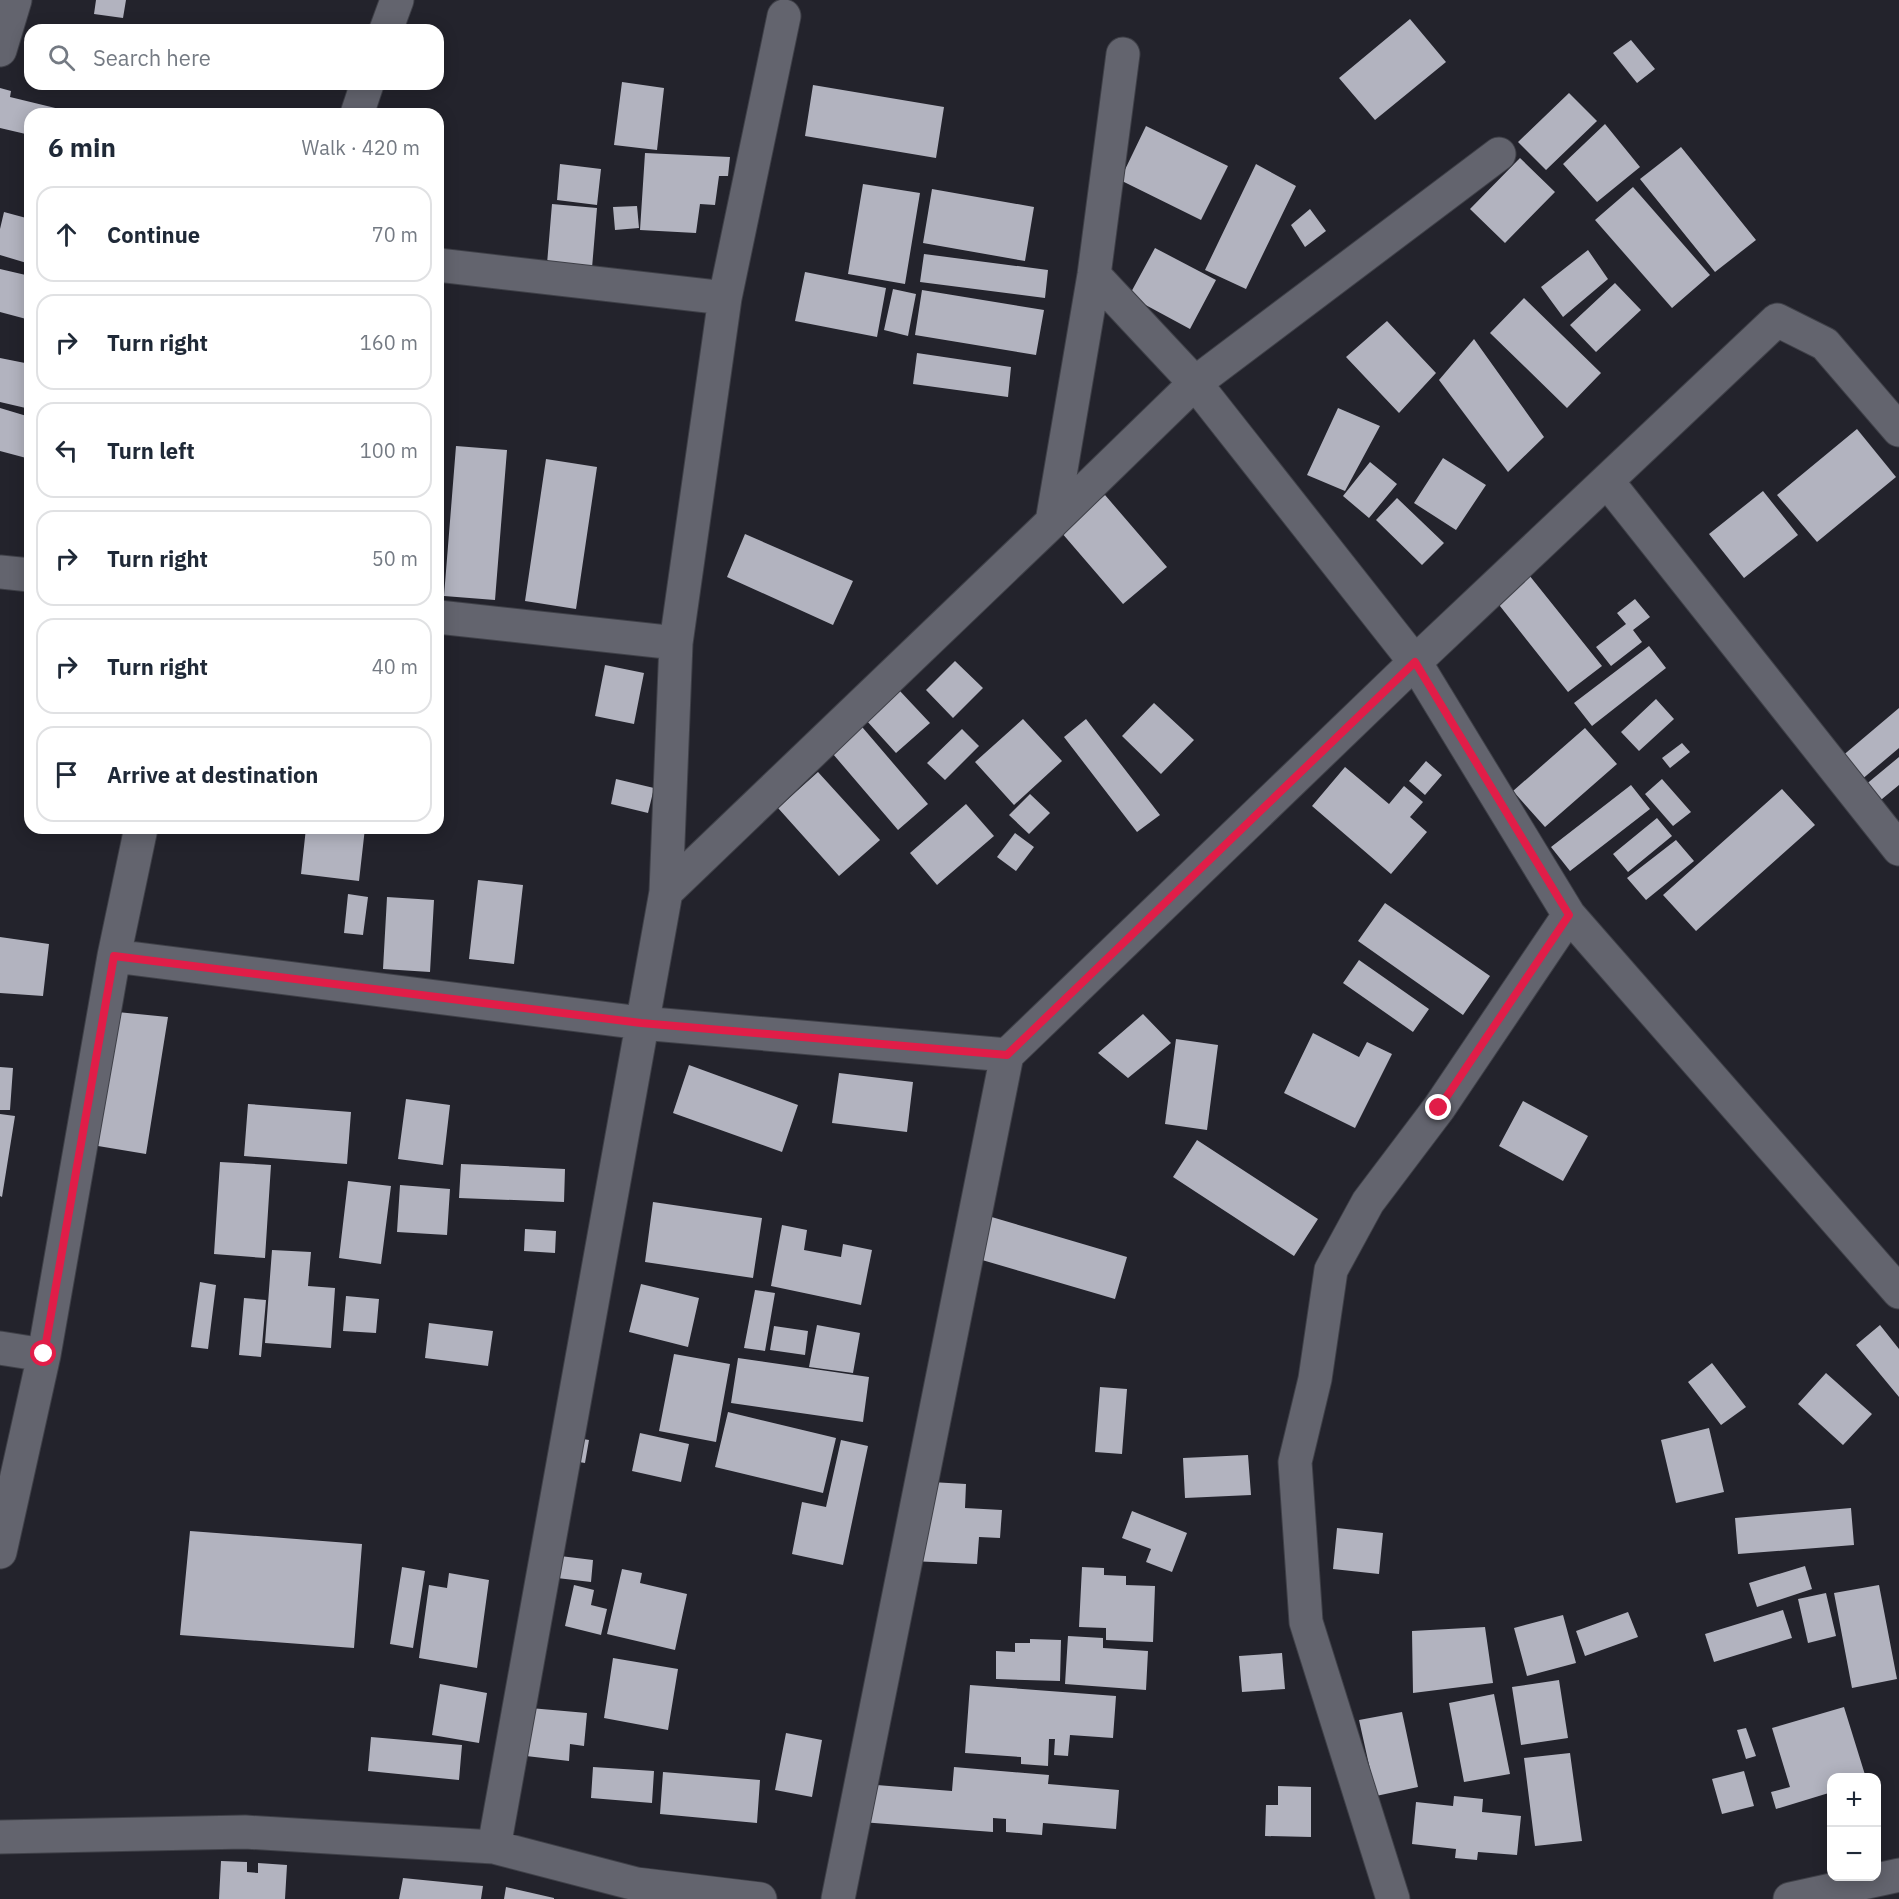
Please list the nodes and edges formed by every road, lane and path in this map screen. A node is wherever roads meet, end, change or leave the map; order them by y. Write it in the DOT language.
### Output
graph roads {
  1 [pos="15,0"];
  2 [pos="396,0"];
  3 [pos="784,15"];
  4 [pos="388,24"];
  5 [pos="0,50"];
  6 [pos="1123,54"];
  7 [pos="365,90"];
  8 [pos="359,108"];
  9 [pos="1499,154"];
  10 [pos="444,266"];
  11 [pos="1094,275"];
  12 [pos="725,298"];
  13 [pos="1195,383"];
  14 [pos="1899,430"];
  15 [pos="1607,481"];
  16 [pos="1052,522"];
  17 [pos="0,572"];
  18 [pos="24,574"];
  19 [pos="444,618"];
  20 [pos="676,642"];
  21 [pos="1415,662"];
  22 [pos="140,834"];
  23 [pos="1899,849"];
  24 [pos="666,892"];
  25 [pos="1569,915"];
  26 [pos="114,956"];
  27 [pos="641,1023"];
  28 [pos="1007,1055"];
  29 [pos="1899,1292"];
  30 [pos="0,1348"];
  31 [pos="44,1354"];
  32 [pos="0,1551"];
  33 [pos="0,1837"];
  34 [pos="494,1847"];
  35 [pos="1899,1875"];
  36 [pos="760,1899"];
  37 [pos="838,1899"];
  38 [pos="1393,1899"];
  39 [pos="1790,1899"];
  1 -- 5 [label="street"];
  2 -- 4 [label="street"];
  3 -- 12 [label="street"];
  6 -- 11 [label="street"];
  7 -- 8 [label="street"];
  9 -- 13 [label="street"];
  10 -- 12 [label="street"];
  11 -- 13 [label="street"];
  11 -- 16 [label="street"];
  12 -- 20 [label="street"];
  13 -- 16 [label="street"];
  13 -- 21 [label="street"];
  14 -- 15 [label="street"];
  15 -- 21 [label="street"];
  15 -- 23 [label="street"];
  16 -- 24 [label="street"];
  17 -- 18 [label="street"];
  19 -- 20 [label="street"];
  20 -- 24 [label="street"];
  21 -- 25 [label="street"];
  21 -- 28 [label="street"];
  22 -- 26 [label="street"];
  24 -- 27 [label="street"];
  25 -- 29 [label="street"];
  25 -- 38 [label="street"];
  26 -- 27 [label="street"];
  26 -- 31 [label="street"];
  27 -- 28 [label="street"];
  27 -- 34 [label="street"];
  28 -- 37 [label="street"];
  30 -- 31 [label="street"];
  31 -- 32 [label="street"];
  33 -- 34 [label="street"];
  34 -- 36 [label="street"];
  35 -- 39 [label="street"];
}
